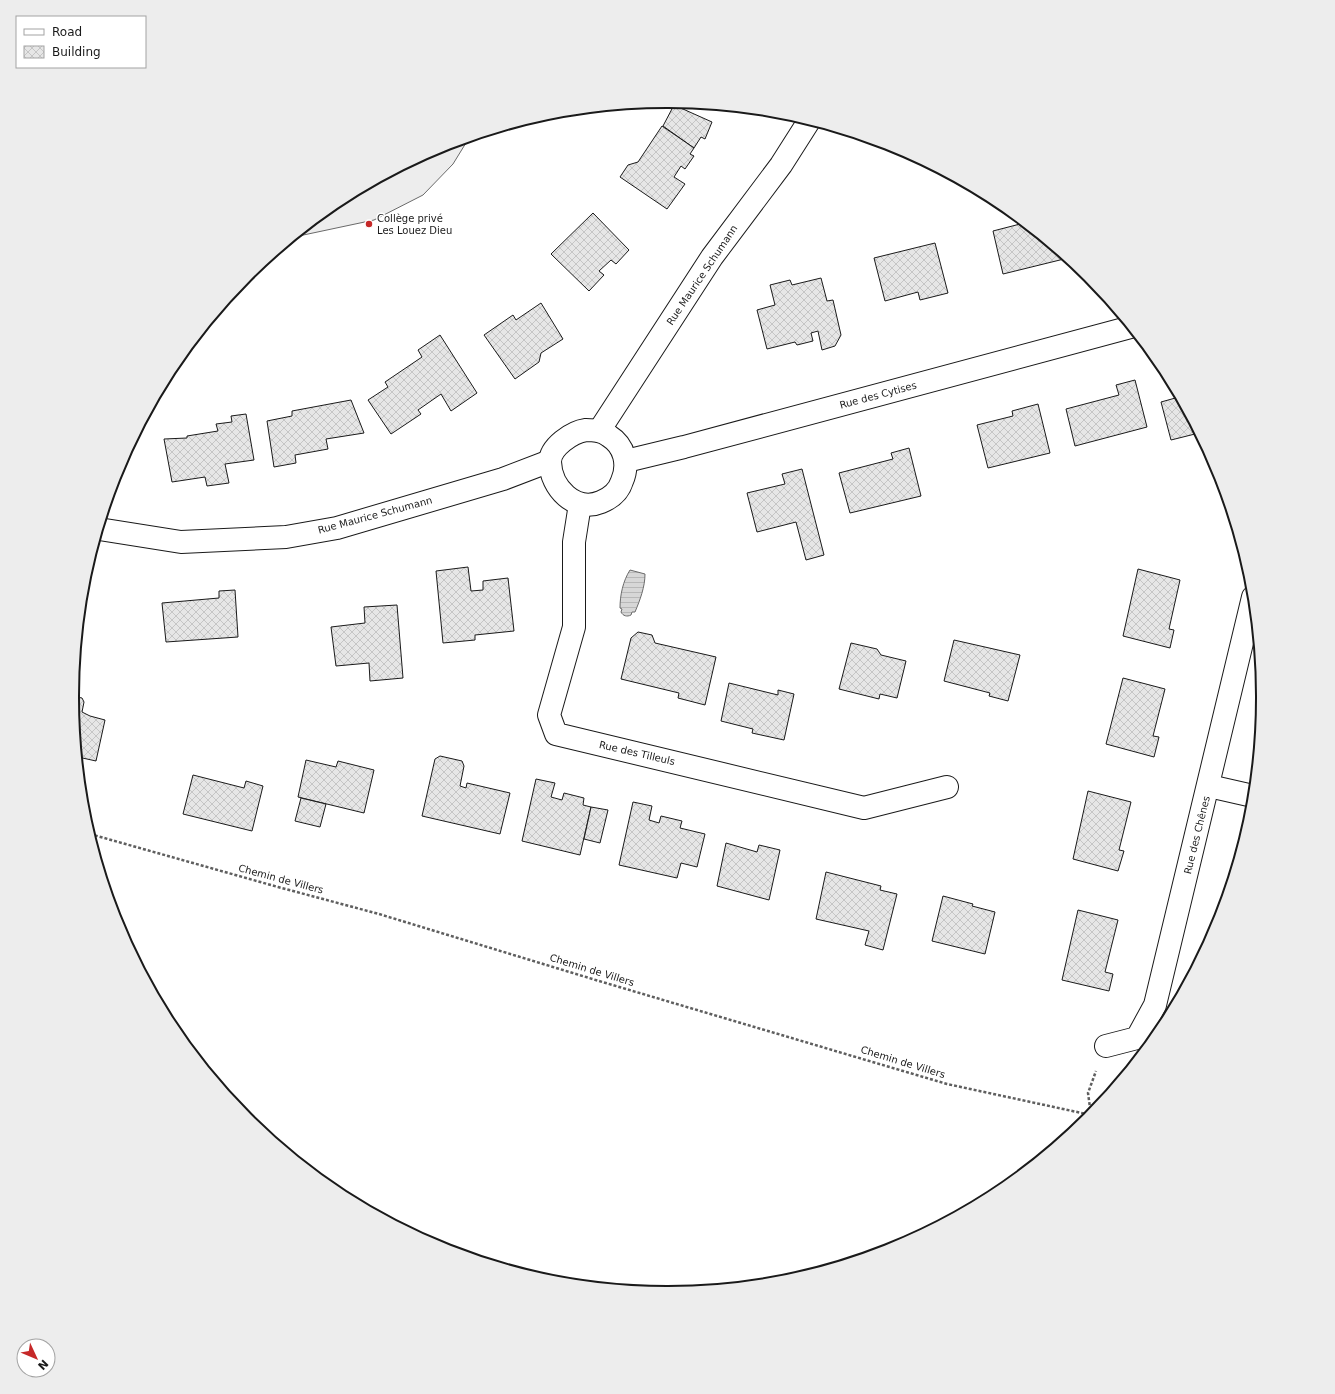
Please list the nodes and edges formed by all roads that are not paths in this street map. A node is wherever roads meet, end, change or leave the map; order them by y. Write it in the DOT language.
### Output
graph roads {
  1 [pos="806,126"];
  2 [pos="1126,328"];
  3 [pos="599,431"];
  4 [pos="550,461"];
  5 [pos="626,461"];
  6 [pos="580,504"];
  7 [pos="104,530"];
  8 [pos="1250,611"];
  9 [pos="1209,786"];
  10 [pos="947,787"];
  11 [pos="1248,795"];
  12 [pos="1106,1046"];
  1 -- 3 [label="street, Rue Maurice Schumann"];
  2 -- 5 [label="street, Rue des Cytises"];
  3 -- 4 [label="street"];
  3 -- 5 [label="street"];
  4 -- 6 [label="street"];
  4 -- 7 [label="street, Rue Maurice Schumann"];
  5 -- 6 [label="street"];
  6 -- 10 [label="street, Rue des Tilleuls"];
  8 -- 9 [label="street, Rue des Chênes"];
  9 -- 11 [label="street"];
  9 -- 12 [label="street, Rue des Chênes"];
}
